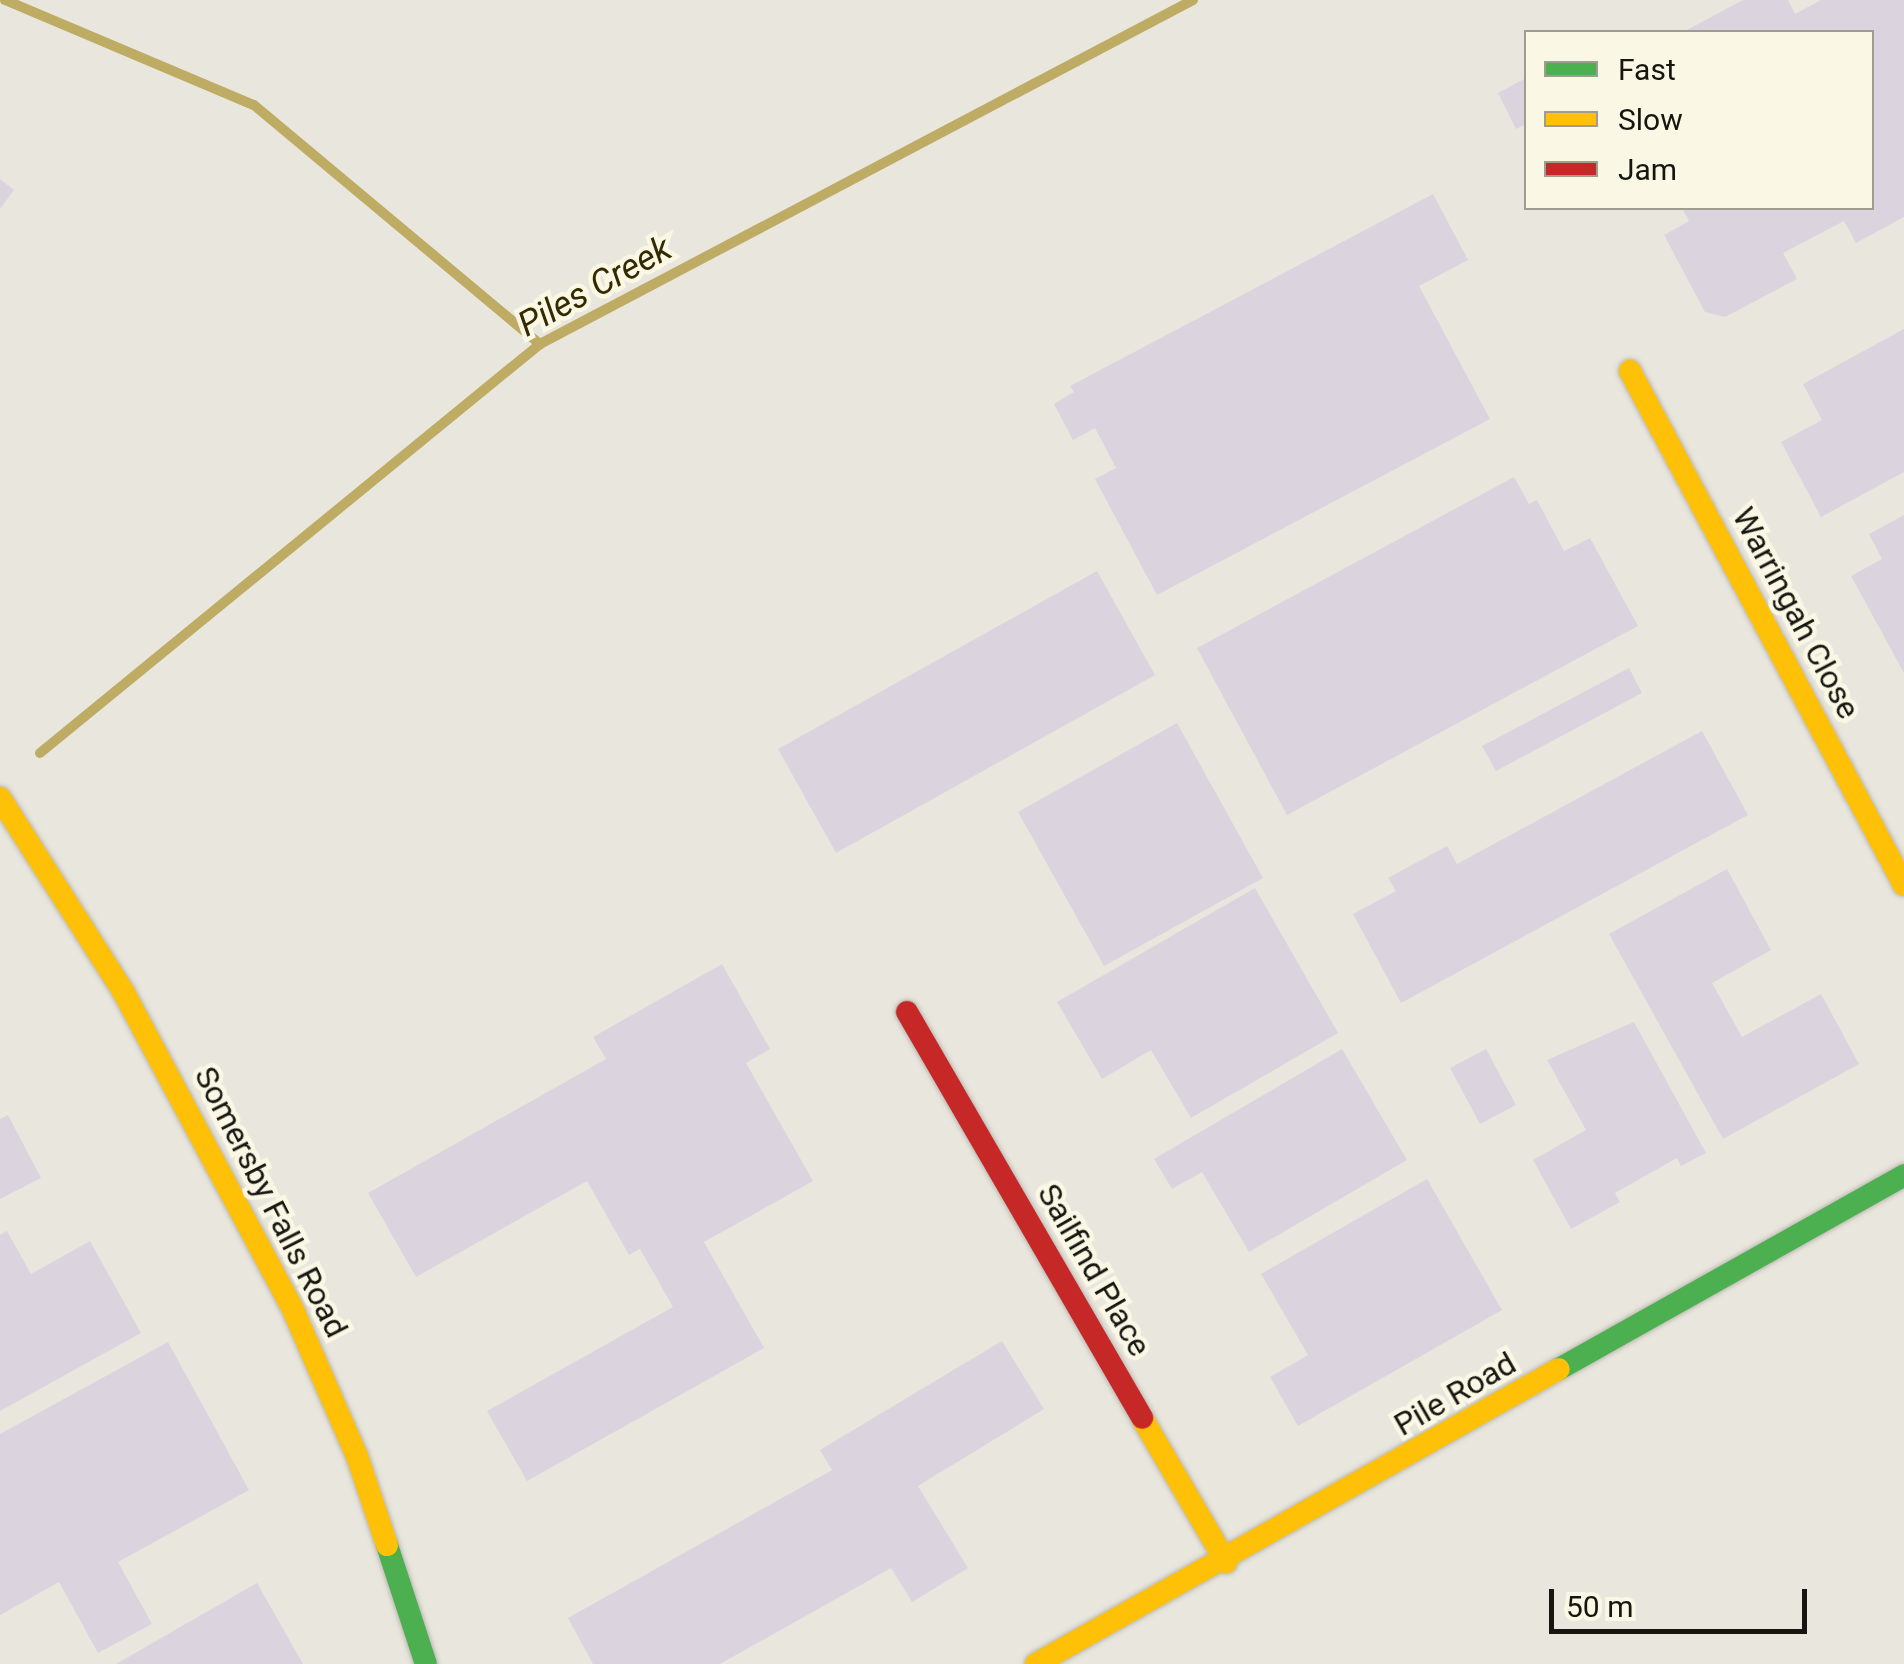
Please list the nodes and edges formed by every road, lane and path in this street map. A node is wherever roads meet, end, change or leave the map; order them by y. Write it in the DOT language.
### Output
graph roads {
  1 [pos="1630,371"];
  2 [pos="0,798"];
  3 [pos="1904,885"];
  4 [pos="907,1012"];
  5 [pos="1904,1175"];
  6 [pos="1226,1562"];
  7 [pos="426,1664"];
  8 [pos="1036,1664"];
  1 -- 3 [label="street, Warringah Close"];
  2 -- 7 [label="street, Somersby Falls Road"];
  4 -- 6 [label="street, Sailfind Place"];
  5 -- 6 [label="street, Pile Road"];
  6 -- 8 [label="street, Pile Road"];
}
